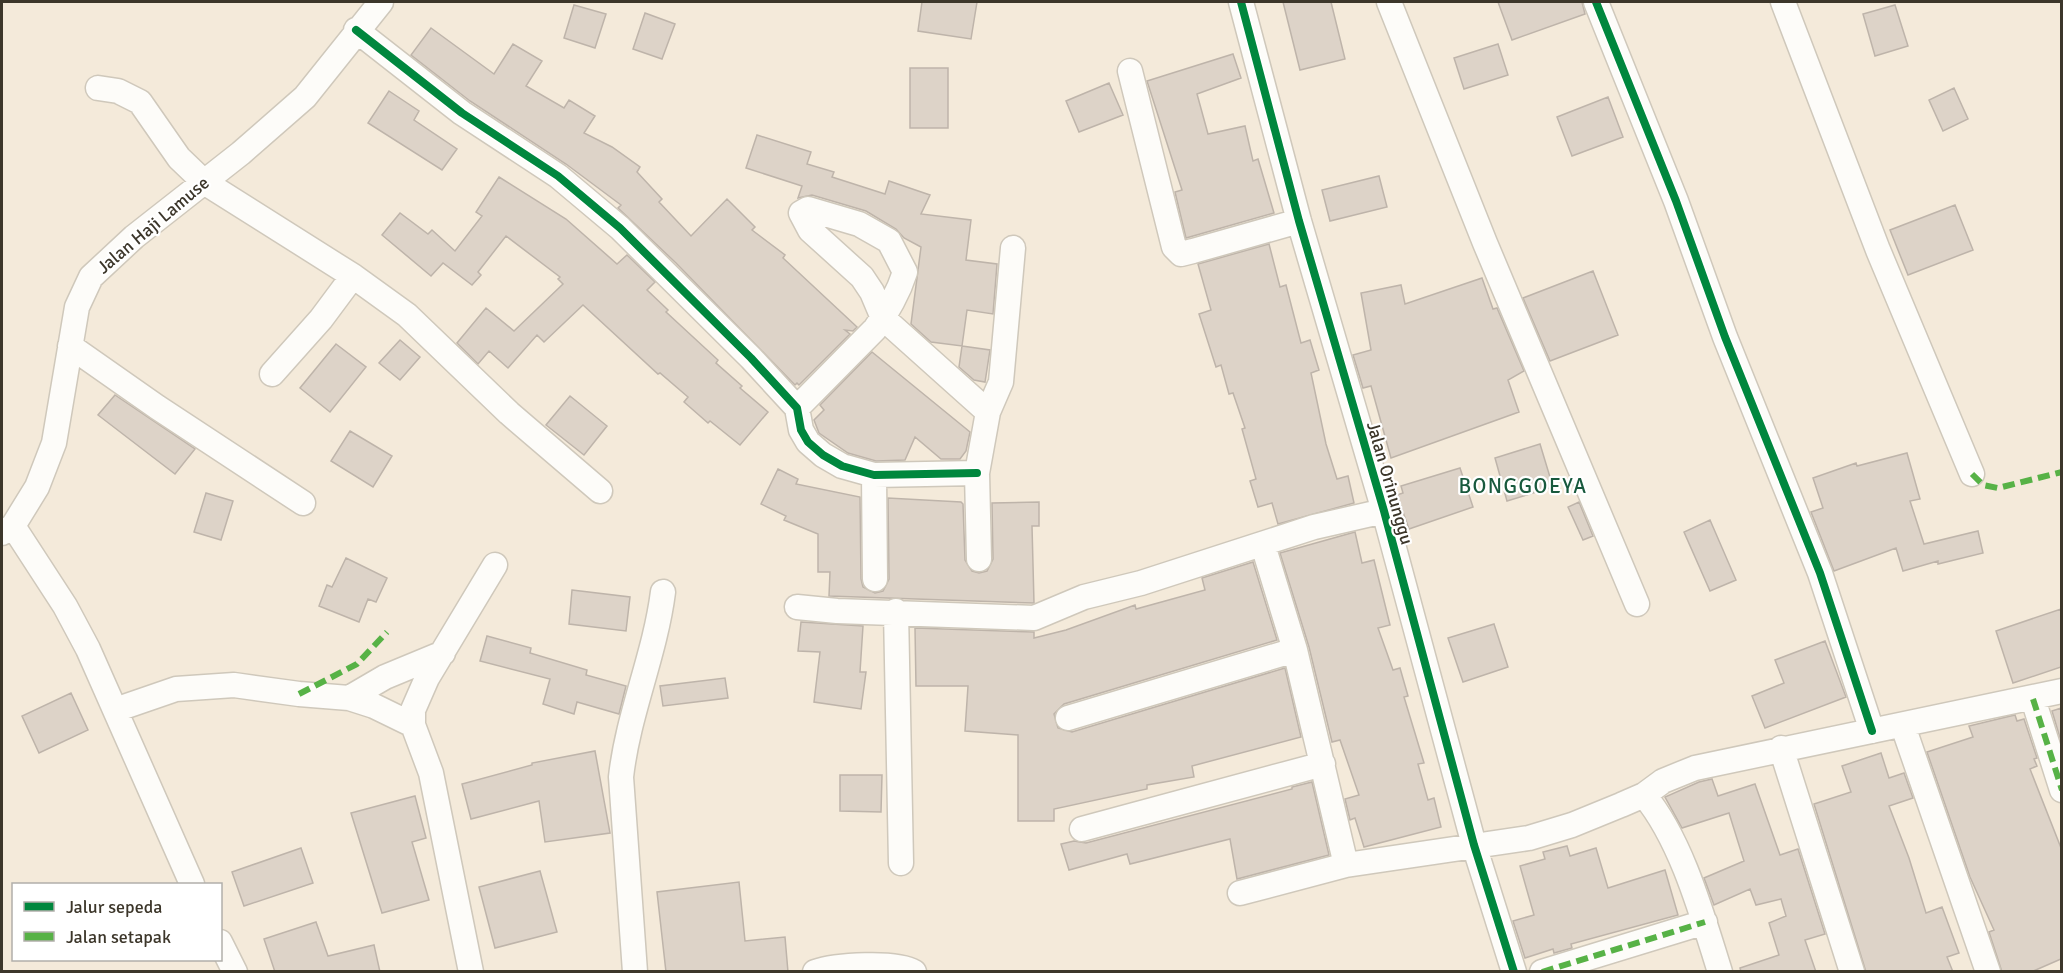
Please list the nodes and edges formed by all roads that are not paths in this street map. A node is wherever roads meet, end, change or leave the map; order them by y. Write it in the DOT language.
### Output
graph roads {
  1 [pos="381,2"];
  2 [pos="1241,2"];
  3 [pos="1389,2"];
  4 [pos="1596,2"];
  5 [pos="1783,2"];
  6 [pos="356,30"];
  7 [pos="1130,71"];
  8 [pos="98,88"];
  9 [pos="204,182"];
  10 [pos="1299,221"];
  11 [pos="1013,248"];
  12 [pos="353,276"];
  13 [pos="883,318"];
  14 [pos="70,346"];
  15 [pos="272,374"];
  16 [pos="796,408"];
  17 [pos="988,412"];
  18 [pos="977,473"];
  19 [pos="1972,474"];
  20 [pos="874,475"];
  21 [pos="600,491"];
  22 [pos="303,502"];
  23 [pos="1384,511"];
  24 [pos="7,529"];
  25 [pos="1263,545"];
  26 [pos="979,559"];
  27 [pos="495,565"];
  28 [pos="875,579"];
  29 [pos="663,592"];
  30 [pos="1637,604"];
  31 [pos="797,606"];
  32 [pos="896,611"];
  33 [pos="1295,650"];
  34 [pos="443,653"];
  35 [pos="2061,692"];
  36 [pos="349,698"];
  37 [pos="2033,699"];
  38 [pos="116,710"];
  39 [pos="1068,718"];
  40 [pos="413,725"];
  41 [pos="1903,726"];
  42 [pos="1872,731"];
  43 [pos="1781,748"];
  44 [pos="1323,764"];
  45 [pos="2061,790"];
  46 [pos="1644,795"];
  47 [pos="1082,829"];
  48 [pos="1474,844"];
  49 [pos="900,863"];
  50 [pos="1346,865"];
  51 [pos="191,883"];
  52 [pos="1240,893"];
  53 [pos="1705,922"];
  54 [pos="222,946"];
  55 [pos="235,972"];
  56 [pos="471,972"];
  57 [pos="635,972"];
  58 [pos="815,972"];
  59 [pos="914,972"];
  60 [pos="1514,972"];
  61 [pos="1542,972"];
  62 [pos="1720,972"];
  63 [pos="1852,972"];
  64 [pos="1988,972"];
  1 -- 6 [label="street, Jalan Haji Lamuse"];
  2 -- 10 [label="street, Jalan Orinunggu"];
  3 -- 30 [label="street"];
  4 -- 42 [label="street"];
  5 -- 19 [label="street"];
  6 -- 9 [label="street, Jalan Haji Lamuse"];
  6 -- 16 [label="street"];
  7 -- 10 [label="street"];
  8 -- 9 [label="street"];
  9 -- 12 [label="street"];
  9 -- 14 [label="street, Jalan Haji Lamuse"];
  10 -- 23 [label="street, Jalan Orinunggu"];
  11 -- 17 [label="street"];
  12 -- 15 [label="street"];
  12 -- 21 [label="street"];
  13 -- 13 [label="street"];
  13 -- 16 [label="street"];
  13 -- 17 [label="street"];
  14 -- 22 [label="street"];
  14 -- 24 [label="street, Jalan Haji Lamuse"];
  16 -- 20 [label="street"];
  17 -- 18 [label="street"];
  18 -- 20 [label="street"];
  18 -- 26 [label="street"];
  20 -- 28 [label="street"];
  23 -- 25 [label="street"];
  23 -- 48 [label="street, Jalan Orinunggu"];
  24 -- 38 [label="street"];
  25 -- 32 [label="street"];
  25 -- 33 [label="street"];
  27 -- 34 [label="street"];
  29 -- 57 [label="street"];
  31 -- 32 [label="street"];
  32 -- 49 [label="street"];
  33 -- 39 [label="street"];
  33 -- 44 [label="street"];
  34 -- 36 [label="street"];
  34 -- 40 [label="street"];
  35 -- 37 [label="street"];
  36 -- 38 [label="street"];
  36 -- 40 [label="street"];
  37 -- 41 [label="street"];
  37 -- 45 [label="street"];
  38 -- 51 [label="street"];
  40 -- 56 [label="street"];
  41 -- 42 [label="street"];
  41 -- 64 [label="street"];
  42 -- 43 [label="street"];
  43 -- 46 [label="street"];
  43 -- 63 [label="street"];
  44 -- 47 [label="street"];
  44 -- 50 [label="street"];
  46 -- 48 [label="street"];
  46 -- 53 [label="street"];
  48 -- 50 [label="street"];
  48 -- 60 [label="street, Jalan Orinunggu"];
  50 -- 52 [label="street"];
  53 -- 61 [label="street"];
  53 -- 62 [label="street"];
  54 -- 55 [label="street"];
  58 -- 59 [label="street"];
}
